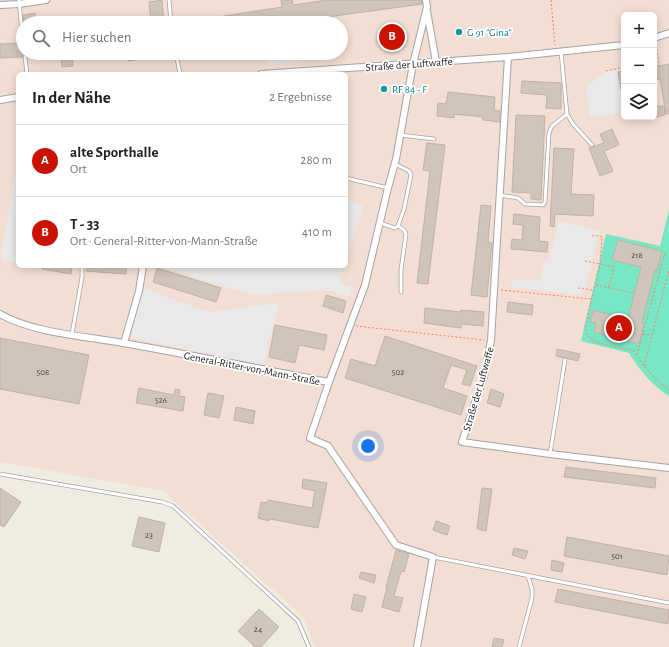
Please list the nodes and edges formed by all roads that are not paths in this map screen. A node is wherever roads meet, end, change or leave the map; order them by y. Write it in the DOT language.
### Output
graph roads {
  1 [pos="46,0"];
  2 [pos="169,0"];
  3 [pos="19,2"];
  4 [pos="426,3"];
  5 [pos="0,5"];
  6 [pos="20,16"];
  7 [pos="170,16"];
  8 [pos="669,33"];
  9 [pos="657,37"];
  10 [pos="621,45"];
  11 [pos="559,52"];
  12 [pos="508,57"];
  13 [pos="25,60"];
  14 [pos="177,60"];
  15 [pos="436,62"];
  16 [pos="413,64"];
  17 [pos="27,72"];
  18 [pos="180,72"];
  19 [pos="299,72"];
  20 [pos="16,97"];
  21 [pos="0,100"];
  22 [pos="567,114"];
  23 [pos="400,134"];
  24 [pos="434,139"];
  25 [pos="592,144"];
  26 [pos="395,164"];
  27 [pos="348,178"];
  28 [pos="388,188"];
  29 [pos="500,195"];
  30 [pos="380,223"];
  31 [pos="398,226"];
  32 [pos="82,268"];
  33 [pos="143,268"];
  34 [pos="401,292"];
  35 [pos="0,314"];
  36 [pos="72,334"];
  37 [pos="124,343"];
  38 [pos="565,360"];
  39 [pos="329,382"];
  40 [pos="550,454"];
  41 [pos="669,468"];
  42 [pos="0,474"];
  43 [pos="433,557"];
  44 [pos="528,576"];
  45 [pos="669,603"];
  46 [pos="309,647"];
  47 [pos="417,647"];
  48 [pos="519,647"];
  1 -- 3 [label="street"];
  2 -- 7 [label="lane"];
  3 -- 5 [label="street"];
  3 -- 6 [label="lane"];
  4 -- 15 [label="street"];
  4 -- 16 [label="street, General-Ritter-von-Mann-Straße"];
  8 -- 9 [label="street"];
  10 -- 11 [label="street, Straße der Luftwaffe"];
  11 -- 12 [label="street, Straße der Luftwaffe"];
  11 -- 22 [label="lane"];
  12 -- 15 [label="street, Straße der Luftwaffe"];
  12 -- 29 [label="street, Straße der Luftwaffe"];
  13 -- 17 [label="lane"];
  14 -- 18 [label="lane"];
  15 -- 16 [label="street, Straße der Luftwaffe"];
  16 -- 19 [label="street, Straße der Luftwaffe"];
  16 -- 23 [label="street, General-Ritter-von-Mann-Straße"];
  20 -- 21 [label="street"];
  22 -- 25 [label="lane"];
  22 -- 29 [label="lane"];
  23 -- 24 [label="lane"];
  23 -- 26 [label="street, General-Ritter-von-Mann-Straße"];
  26 -- 28 [label="street, General-Ritter-von-Mann-Straße"];
  26 -- 31 [label="lane"];
  27 -- 28 [label="lane"];
  28 -- 30 [label="street, General-Ritter-von-Mann-Straße"];
  29 -- 40 [label="street, Straße der Luftwaffe"];
  30 -- 31 [label="lane"];
  30 -- 39 [label="street, General-Ritter-von-Mann-Straße"];
  31 -- 34 [label="lane"];
  32 -- 36 [label="lane"];
  33 -- 37 [label="street"];
  35 -- 36 [label="street, General-Ritter-von-Mann-Straße"];
  36 -- 37 [label="street, General-Ritter-von-Mann-Straße"];
  37 -- 39 [label="street, General-Ritter-von-Mann-Straße"];
  38 -- 40 [label="lane"];
  39 -- 43 [label="street"];
  40 -- 41 [label="street, Straße der Luftwaffe"];
  42 -- 46 [label="lane"];
  43 -- 44 [label="lane"];
  43 -- 47 [label="street"];
  44 -- 45 [label="lane"];
  44 -- 48 [label="lane"];
}
